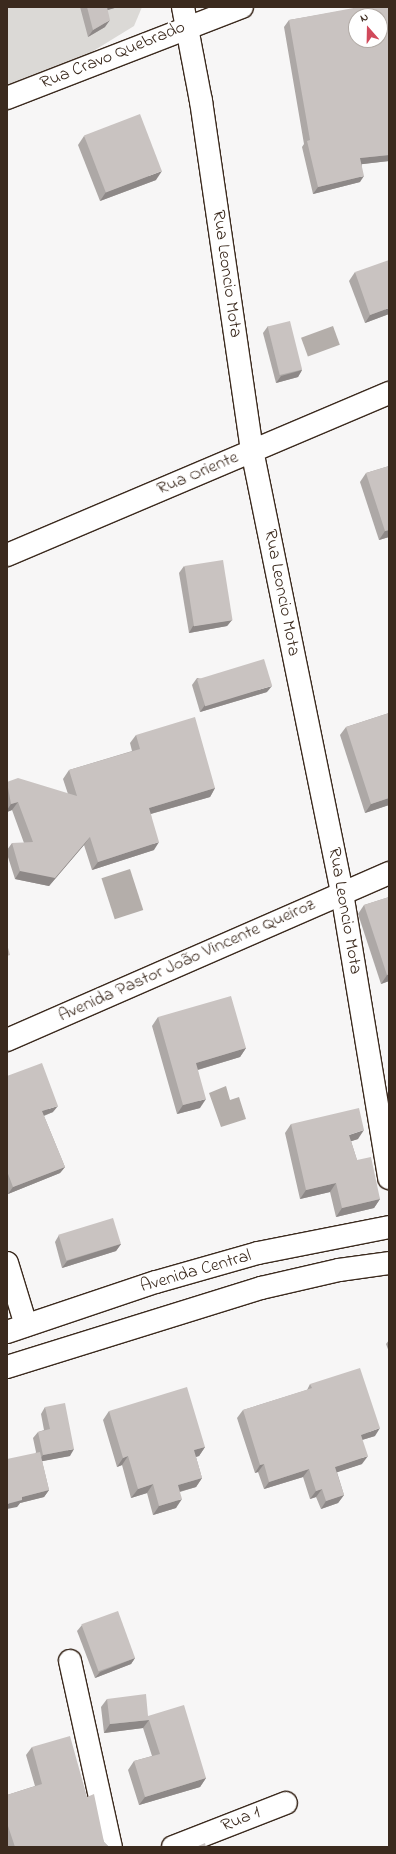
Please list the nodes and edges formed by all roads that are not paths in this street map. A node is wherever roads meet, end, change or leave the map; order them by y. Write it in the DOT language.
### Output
graph roads {
  1 [pos="242,7"];
  2 [pos="185,17"];
  3 [pos="7,98"];
  4 [pos="389,393"];
  5 [pos="252,450"];
  6 [pos="7,555"];
  7 [pos="389,873"];
  8 [pos="342,893"];
  9 [pos="7,1040"];
  10 [pos="389,1178"];
  11 [pos="389,1227"];
  12 [pos="7,1263"];
  13 [pos="389,1263"];
  14 [pos="17,1329"];
  15 [pos="7,1367"];
  16 [pos="70,1661"];
  17 [pos="286,1803"];
  18 [pos="111,1847"];
  19 [pos="174,1847"];
  1 -- 2 [label="street, Rua Cravo Quebrado"];
  2 -- 3 [label="street, Rua Cravo Quebrado"];
  2 -- 5 [label="street, Rua Leoncio Mota"];
  4 -- 5 [label="street, Rua Oriente"];
  5 -- 6 [label="street, Rua Oriente"];
  5 -- 8 [label="street, Rua Leoncio Mota"];
  7 -- 8 [label="street, Avenida Pastor João Vincente Queiroz"];
  8 -- 9 [label="street, Avenida Pastor João Vincente Queiroz"];
  8 -- 10 [label="street, Rua Leoncio Mota"];
  11 -- 14 [label="street, Avenida Central"];
  12 -- 14 [label="street"];
  13 -- 15 [label="street, Avenida Central"];
  16 -- 18 [label="street"];
  17 -- 19 [label="street, Rua 1"];
}
